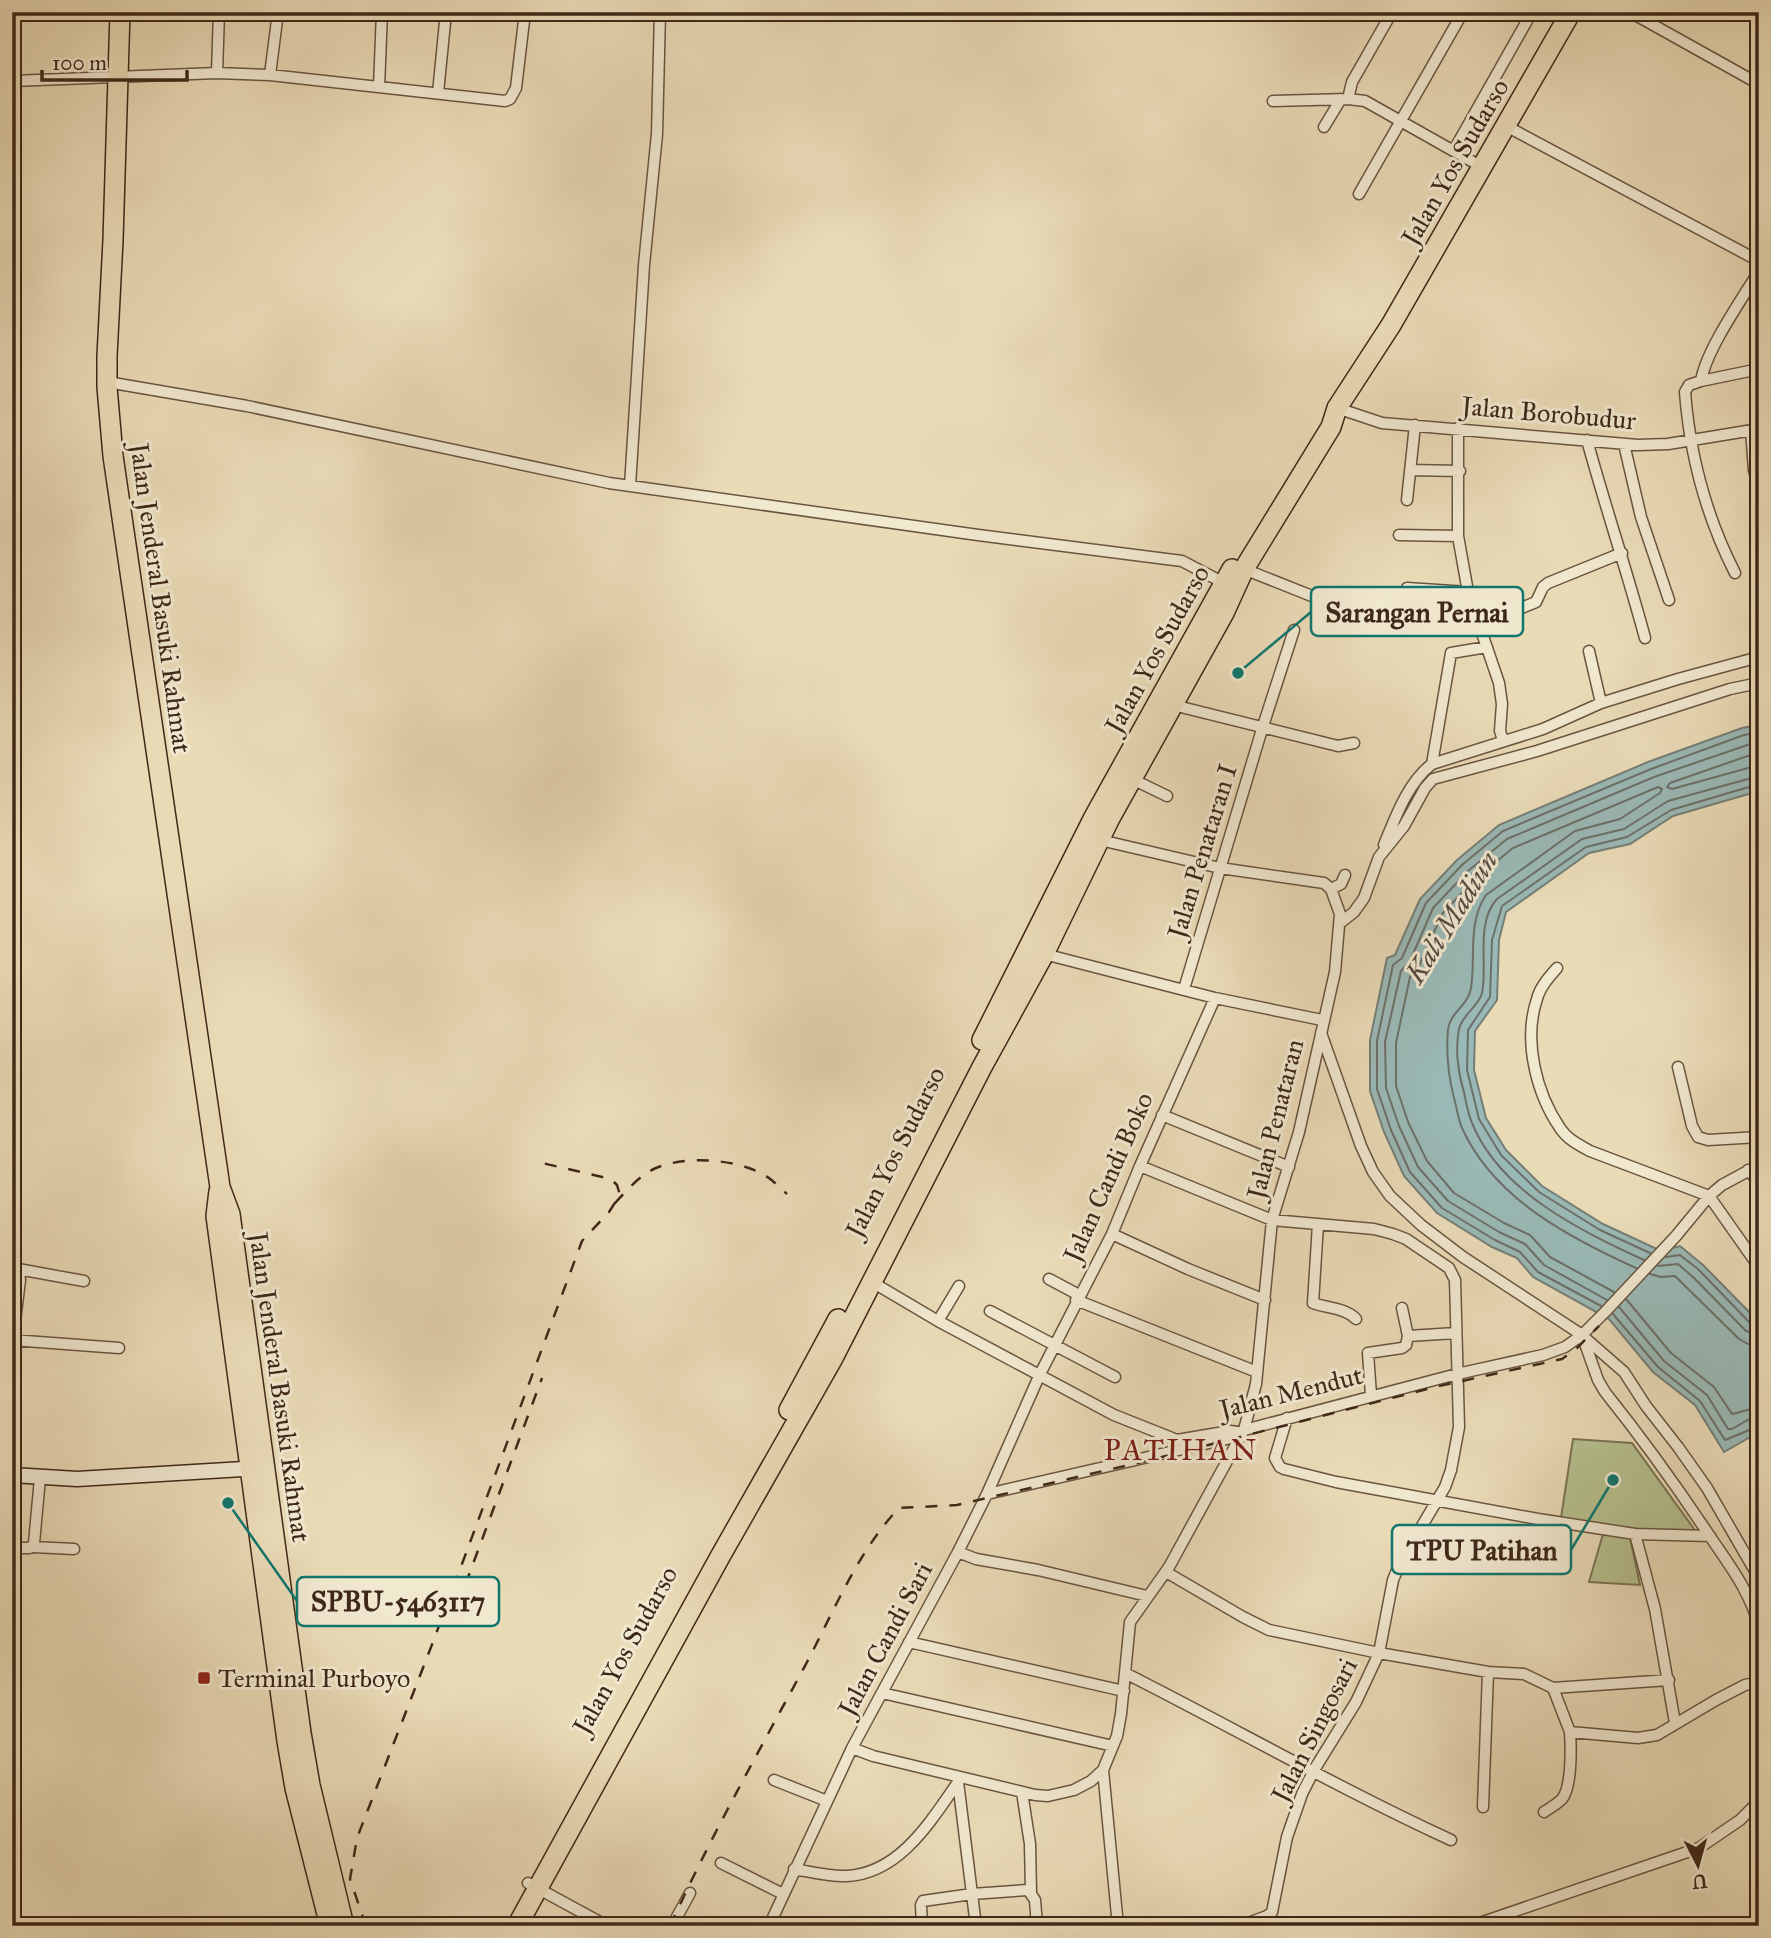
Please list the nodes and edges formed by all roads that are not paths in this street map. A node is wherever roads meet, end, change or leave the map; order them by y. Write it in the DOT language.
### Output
graph roads {
  1 [pos="78,12"];
  2 [pos="120,12"];
  3 [pos="219,12"];
  4 [pos="278,12"];
  5 [pos="382,12"];
  6 [pos="446,12"];
  7 [pos="525,12"];
  8 [pos="660,12"];
  9 [pos="1392,12"];
  10 [pos="1463,12"];
  11 [pos="1532,12"];
  12 [pos="1571,12"];
  13 [pos="1630,12"];
  14 [pos="12,16"];
  15 [pos="217,73"];
  16 [pos="270,75"];
  17 [pos="117,77"];
  18 [pos="12,80"];
  19 [pos="1759,85"];
  20 [pos="379,87"];
  21 [pos="438,93"];
  22 [pos="1344,99"];
  23 [pos="1273,102"];
  24 [pos="1401,119"];
  25 [pos="1506,126"];
  26 [pos="1324,127"];
  27 [pos="1454,150"];
  28 [pos="1482,167"];
  29 [pos="1359,194"];
  30 [pos="1759,261"];
  31 [pos="1759,271"];
  32 [pos="1759,369"];
  33 [pos="1700,381"];
  34 [pos="107,382"];
  35 [pos="1337,408"];
  36 [pos="1415,425"];
  37 [pos="1458,428"];
  38 [pos="1755,429"];
  39 [pos="1587,440"];
  40 [pos="1691,440"];
  41 [pos="1624,444"];
  42 [pos="1410,470"];
  43 [pos="1460,471"];
  44 [pos="630,486"];
  45 [pos="1759,486"];
  46 [pos="1407,500"];
  47 [pos="1399,535"];
  48 [pos="1458,536"];
  49 [pos="1622,553"];
  50 [pos="1244,569"];
  51 [pos="1735,573"];
  52 [pos="1224,583"];
  53 [pos="1407,588"];
  54 [pos="1468,592"];
  55 [pos="1669,600"];
  56 [pos="1327,602"];
  57 [pos="1218,610"];
  58 [pos="1480,625"];
  59 [pos="1294,630"];
  60 [pos="1645,638"];
  61 [pos="1487,647"];
  62 [pos="1590,651"];
  63 [pos="1759,657"];
  64 [pos="1759,683"];
  65 [pos="1601,704"];
  66 [pos="1173,705"];
  67 [pos="1263,726"];
  68 [pos="1503,740"];
  69 [pos="1354,743"];
  70 [pos="1432,764"];
  71 [pos="1132,779"];
  72 [pos="1167,796"];
  73 [pos="1100,840"];
  74 [pos="1379,857"];
  75 [pos="1220,868"];
  76 [pos="1346,875"];
  77 [pos="1331,889"];
  78 [pos="1347,918"];
  79 [pos="1044,954"];
  80 [pos="1557,968"];
  81 [pos="1184,989"];
  82 [pos="1215,998"];
  83 [pos="1321,1026"];
  84 [pos="977,1064"];
  85 [pos="1678,1067"];
  86 [pos="1162,1115"];
  87 [pos="1759,1137"];
  88 [pos="1759,1165"];
  89 [pos="1140,1166"];
  90 [pos="1289,1167"];
  91 [pos="1748,1170"];
  92 [pos="1759,1182"];
  93 [pos="1709,1196"];
  94 [pos="1272,1220"];
  95 [pos="1318,1224"];
  96 [pos="1112,1234"];
  97 [pos="15,1266"];
  98 [pos="1759,1268"];
  99 [pos="1049,1279"];
  100 [pos="84,1281"];
  101 [pos="872,1282"];
  102 [pos="959,1286"];
  103 [pos="1078,1297"];
  104 [pos="1265,1300"];
  105 [pos="1402,1308"];
  106 [pos="990,1311"];
  107 [pos="1356,1318"];
  108 [pos="938,1321"];
  109 [pos="1456,1333"];
  110 [pos="1408,1336"];
  111 [pos="1583,1337"];
  112 [pos="13,1340"];
  113 [pos="1054,1345"];
  114 [pos="12,1346"];
  115 [pos="119,1348"];
  116 [pos="1257,1372"];
  117 [pos="1040,1374"];
  118 [pos="1457,1374"];
  119 [pos="1115,1377"];
  120 [pos="1371,1395"];
  121 [pos="1287,1418"];
  122 [pos="1240,1431"];
  123 [pos="1176,1446"];
  124 [pos="258,1468"];
  125 [pos="12,1475"];
  126 [pos="40,1478"];
  127 [pos="987,1494"];
  128 [pos="1437,1501"];
  129 [pos="1635,1534"];
  130 [pos="1710,1536"];
  131 [pos="33,1547"];
  132 [pos="12,1548"];
  133 [pos="74,1549"];
  134 [pos="958,1552"];
  135 [pos="1166,1572"];
  136 [pos="1759,1578"];
  137 [pos="1147,1596"];
  138 [pos="1759,1627"];
  139 [pos="909,1642"];
  140 [pos="1379,1653"];
  141 [pos="283,1659"];
  142 [pos="1488,1672"];
  143 [pos="1125,1673"];
  144 [pos="1669,1680"];
  145 [pos="1759,1682"];
  146 [pos="1553,1688"];
  147 [pos="1124,1692"];
  148 [pos="882,1693"];
  149 [pos="1675,1723"];
  150 [pos="1570,1732"];
  151 [pos="1113,1746"];
  152 [pos="852,1748"];
  153 [pos="1102,1770"];
  154 [pos="1314,1770"];
  155 [pos="774,1780"];
  156 [pos="960,1780"];
  157 [pos="1022,1792"];
  158 [pos="827,1801"];
  159 [pos="1759,1801"];
  160 [pos="1483,1807"];
  161 [pos="1544,1812"];
  162 [pos="1451,1840"];
  163 [pos="721,1863"];
  164 [pos="794,1869"];
  165 [pos="533,1885"];
  166 [pos="690,1892"];
  167 [pos="1031,1892"];
  168 [pos="783,1894"];
  169 [pos="972,1894"];
  170 [pos="330,1926"];
  171 [pos="344,1926"];
  172 [pos="504,1926"];
  173 [pos="517,1926"];
  174 [pos="607,1926"];
  175 [pos="672,1926"];
  176 [pos="769,1926"];
  177 [pos="922,1926"];
  178 [pos="976,1926"];
  179 [pos="1037,1926"];
  180 [pos="1118,1926"];
  181 [pos="1240,1926"];
  182 [pos="1471,1926"];
  1 -- 14 [label="street"];
  2 -- 17 [label="highway, Jalan Jenderal Basuki Rahmat"];
  3 -- 15 [label="street"];
  4 -- 16 [label="street"];
  5 -- 20 [label="street"];
  6 -- 21 [label="street"];
  7 -- 21 [label="street"];
  8 -- 44 [label="street"];
  9 -- 22 [label="street"];
  10 -- 24 [label="street"];
  11 -- 27 [label="street"];
  12 -- 25 [label="highway, Jalan Yos Sudarso"];
  13 -- 19 [label="street"];
  15 -- 16 [label="street"];
  15 -- 17 [label="street"];
  16 -- 20 [label="street"];
  17 -- 18 [label="street"];
  17 -- 34 [label="highway, Jalan Jenderal Basuki Rahmat"];
  20 -- 21 [label="street"];
  22 -- 23 [label="street"];
  22 -- 24 [label="street"];
  22 -- 26 [label="street"];
  24 -- 27 [label="street"];
  24 -- 29 [label="street"];
  25 -- 28 [label="highway, Jalan Yos Sudarso"];
  25 -- 30 [label="street"];
  27 -- 28 [label="street"];
  28 -- 35 [label="highway, Jalan Yos Sudarso"];
  31 -- 33 [label="street"];
  32 -- 33 [label="street"];
  33 -- 40 [label="street"];
  34 -- 44 [label="street"];
  34 -- 124 [label="highway, Jalan Jenderal Basuki Rahmat"];
  35 -- 36 [label="street, Jalan Borobudur"];
  35 -- 50 [label="highway, Jalan Yos Sudarso"];
  35 -- 52 [label="highway, Jalan Yos Sudarso"];
  36 -- 37 [label="street, Jalan Borobudur"];
  36 -- 42 [label="street"];
  37 -- 39 [label="street, Jalan Borobudur"];
  37 -- 43 [label="street"];
  38 -- 40 [label="street, Jalan Borobudur"];
  38 -- 45 [label="street"];
  39 -- 41 [label="street, Jalan Borobudur"];
  39 -- 49 [label="street"];
  40 -- 41 [label="street, Jalan Borobudur"];
  40 -- 51 [label="street"];
  41 -- 55 [label="street"];
  42 -- 43 [label="street"];
  42 -- 46 [label="street"];
  43 -- 48 [label="street"];
  44 -- 52 [label="street"];
  47 -- 48 [label="street"];
  48 -- 54 [label="street"];
  49 -- 58 [label="street"];
  49 -- 60 [label="street"];
  50 -- 56 [label="street"];
  50 -- 57 [label="highway, Jalan Yos Sudarso"];
  52 -- 57 [label="highway, Jalan Yos Sudarso"];
  53 -- 54 [label="street"];
  54 -- 58 [label="street"];
  57 -- 66 [label="highway, Jalan Yos Sudarso"];
  57 -- 84 [label="highway, Jalan Yos Sudarso"];
  58 -- 61 [label="street"];
  59 -- 67 [label="street, Jalan Penataran I"];
  61 -- 68 [label="street"];
  61 -- 70 [label="street"];
  62 -- 65 [label="street"];
  63 -- 65 [label="street"];
  64 -- 74 [label="street"];
  65 -- 68 [label="street"];
  66 -- 67 [label="street"];
  66 -- 71 [label="highway, Jalan Yos Sudarso"];
  67 -- 69 [label="street"];
  67 -- 75 [label="street, Jalan Penataran I"];
  68 -- 70 [label="street"];
  70 -- 74 [label="street"];
  71 -- 72 [label="street"];
  71 -- 73 [label="highway, Jalan Yos Sudarso"];
  73 -- 75 [label="street"];
  73 -- 79 [label="highway, Jalan Yos Sudarso"];
  74 -- 78 [label="street"];
  75 -- 77 [label="street"];
  75 -- 81 [label="street, Jalan Penataran I"];
  76 -- 77 [label="street"];
  77 -- 78 [label="street"];
  78 -- 83 [label="street"];
  79 -- 81 [label="street, Jalan Penataran"];
  79 -- 84 [label="highway, Jalan Yos Sudarso"];
  80 -- 93 [label="street"];
  81 -- 82 [label="street, Jalan Penataran"];
  82 -- 83 [label="street, Jalan Penataran"];
  82 -- 86 [label="street, Jalan Candi Boko"];
  83 -- 90 [label="street, Jalan Penataran"];
  83 -- 111 [label="street"];
  84 -- 101 [label="highway, Jalan Yos Sudarso"];
  84 -- 165 [label="highway, Jalan Yos Sudarso"];
  85 -- 87 [label="street"];
  86 -- 89 [label="street, Jalan Candi Boko"];
  86 -- 90 [label="street"];
  88 -- 91 [label="street, Jalan Mendut"];
  89 -- 94 [label="street"];
  89 -- 96 [label="street, Jalan Candi Boko"];
  90 -- 94 [label="street, Jalan Penataran"];
  91 -- 92 [label="street"];
  91 -- 93 [label="street, Jalan Mendut"];
  93 -- 98 [label="street"];
  93 -- 111 [label="street, Jalan Mendut"];
  94 -- 95 [label="street, Jalan Penataran"];
  94 -- 104 [label="street"];
  95 -- 107 [label="street"];
  95 -- 109 [label="street, Jalan Penataran"];
  96 -- 103 [label="street, Jalan Candi Boko"];
  96 -- 104 [label="street"];
  97 -- 100 [label="street"];
  97 -- 112 [label="street"];
  99 -- 103 [label="street"];
  101 -- 108 [label="street"];
  101 -- 165 [label="highway, Jalan Yos Sudarso"];
  102 -- 108 [label="street"];
  103 -- 113 [label="street, Jalan Candi Boko"];
  103 -- 116 [label="street"];
  104 -- 116 [label="street"];
  105 -- 110 [label="street"];
  106 -- 113 [label="street"];
  108 -- 117 [label="street"];
  109 -- 110 [label="street"];
  109 -- 118 [label="street, Jalan Penataran"];
  110 -- 120 [label="street"];
  111 -- 118 [label="street, Jalan Mendut"];
  111 -- 130 [label="street"];
  111 -- 136 [label="street"];
  112 -- 114 [label="street"];
  112 -- 115 [label="street"];
  113 -- 117 [label="street, Jalan Candi Boko"];
  113 -- 119 [label="street"];
  116 -- 122 [label="street"];
  117 -- 123 [label="street"];
  117 -- 127 [label="street, Jalan Candi Sari"];
  118 -- 120 [label="street, Jalan Mendut"];
  118 -- 128 [label="street, Jalan Singosari"];
  120 -- 121 [label="street, Jalan Mendut"];
  121 -- 122 [label="street, Jalan Mendut"];
  121 -- 128 [label="street"];
  122 -- 123 [label="street, Jalan Mendut"];
  122 -- 135 [label="street"];
  123 -- 127 [label="street, Jalan Mendut"];
  124 -- 126 [label="street"];
  124 -- 141 [label="highway, Jalan Jenderal Basuki Rahmat"];
  125 -- 126 [label="street"];
  126 -- 131 [label="street"];
  127 -- 134 [label="street, Jalan Candi Sari"];
  128 -- 129 [label="street"];
  128 -- 140 [label="street, Jalan Singosari"];
  129 -- 130 [label="street"];
  129 -- 144 [label="street"];
  130 -- 138 [label="street"];
  131 -- 132 [label="street"];
  131 -- 133 [label="street"];
  134 -- 137 [label="street"];
  134 -- 139 [label="street, Jalan Candi Sari"];
  135 -- 137 [label="street"];
  135 -- 140 [label="street"];
  137 -- 143 [label="street"];
  139 -- 147 [label="street"];
  139 -- 148 [label="street, Jalan Candi Sari"];
  140 -- 142 [label="street"];
  140 -- 154 [label="street, Jalan Singosari"];
  141 -- 170 [label="highway, Jalan Jenderal Basuki Rahmat"];
  141 -- 171 [label="highway, Jalan Jenderal Basuki Rahmat"];
  142 -- 146 [label="street"];
  142 -- 160 [label="street"];
  143 -- 147 [label="street"];
  143 -- 154 [label="street"];
  144 -- 146 [label="street"];
  144 -- 149 [label="street"];
  145 -- 149 [label="street"];
  146 -- 150 [label="street"];
  147 -- 151 [label="street"];
  148 -- 151 [label="street"];
  148 -- 152 [label="street, Jalan Candi Sari"];
  149 -- 150 [label="street"];
  150 -- 161 [label="street"];
  151 -- 153 [label="street"];
  152 -- 156 [label="street"];
  152 -- 158 [label="street, Jalan Candi Sari"];
  153 -- 157 [label="street"];
  153 -- 180 [label="street"];
  154 -- 162 [label="street"];
  154 -- 181 [label="street, Jalan Singosari"];
  155 -- 158 [label="street"];
  156 -- 157 [label="street"];
  156 -- 164 [label="street"];
  156 -- 169 [label="street"];
  157 -- 167 [label="street"];
  158 -- 164 [label="street, Jalan Candi Sari"];
  159 -- 182 [label="street"];
  163 -- 168 [label="street"];
  164 -- 168 [label="street, Jalan Candi Sari"];
  165 -- 172 [label="highway, Jalan Yos Sudarso"];
  165 -- 173 [label="highway, Jalan Yos Sudarso"];
  165 -- 174 [label="street"];
  166 -- 175 [label="street"];
  167 -- 169 [label="street"];
  167 -- 179 [label="street"];
  168 -- 176 [label="street, Jalan Candi Sari"];
  169 -- 177 [label="street"];
  169 -- 178 [label="street"];
}
